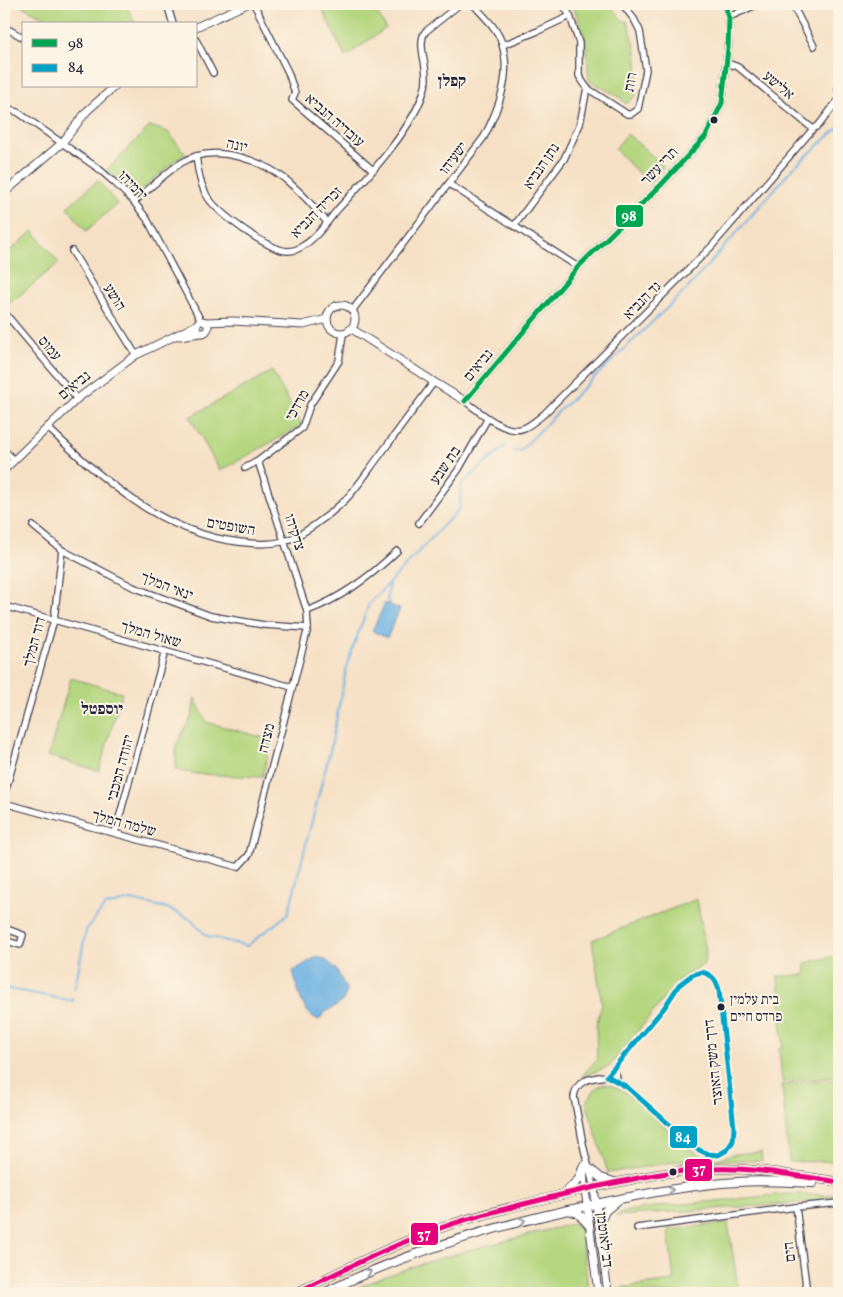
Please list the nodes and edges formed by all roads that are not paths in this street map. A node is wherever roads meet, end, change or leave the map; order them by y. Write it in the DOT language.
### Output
graph roads {
  1 [pos="167,4"];
  2 [pos="247,4"];
  3 [pos="254,4"];
  4 [pos="460,4"];
  5 [pos="473,4"];
  6 [pos="564,4"];
  7 [pos="622,4"];
  8 [pos="724,4"];
  9 [pos="758,4"];
  10 [pos="792,4"];
  11 [pos="570,16"];
  12 [pos="729,17"];
  13 [pos="172,22"];
  14 [pos="198,26"];
  15 [pos="4,27"];
  16 [pos="22,37"];
  17 [pos="198,44"];
  18 [pos="503,45"];
  19 [pos="814,46"];
  20 [pos="727,63"];
  21 [pos="213,73"];
  22 [pos="110,88"];
  23 [pos="587,88"];
  24 [pos="839,99"];
  25 [pos="4,106"];
  26 [pos="813,129"];
  27 [pos="62,143"];
  28 [pos="196,156"];
  29 [pos="373,170"];
  30 [pos="449,184"];
  31 [pos="4,193"];
  32 [pos="134,202"];
  33 [pos="327,222"];
  34 [pos="514,226"];
  35 [pos="72,252"];
  36 [pos="578,267"];
  37 [pos="352,311"];
  38 [pos="4,312"];
  39 [pos="327,320"];
  40 [pos="233,322"];
  41 [pos="201,323"];
  42 [pos="352,329"];
  43 [pos="204,332"];
  44 [pos="343,334"];
  45 [pos="173,337"];
  46 [pos="136,356"];
  47 [pos="434,382"];
  48 [pos="77,399"];
  49 [pos="465,401"];
  50 [pos="488,418"];
  51 [pos="47,427"];
  52 [pos="4,450"];
  53 [pos="14,460"];
  54 [pos="258,462"];
  55 [pos="245,468"];
  56 [pos="4,470"];
  57 [pos="419,522"];
  58 [pos="33,526"];
  59 [pos="284,541"];
  60 [pos="62,550"];
  61 [pos="397,551"];
  62 [pos="4,606"];
  63 [pos="307,611"];
  64 [pos="54,620"];
  65 [pos="308,628"];
  66 [pos="165,651"];
  67 [pos="292,687"];
  68 [pos="4,796"];
  69 [pos="4,803"];
  70 [pos="115,833"];
  71 [pos="238,867"];
  72 [pos="4,928"];
  73 [pos="4,940"];
  74 [pos="614,1067"];
  75 [pos="607,1076"];
  76 [pos="618,1082"];
  77 [pos="587,1167"];
  78 [pos="618,1182"];
  79 [pos="839,1183"];
  80 [pos="594,1188"];
  81 [pos="585,1190"];
  82 [pos="564,1194"];
  83 [pos="622,1198"];
  84 [pos="839,1203"];
  85 [pos="597,1204"];
  86 [pos="587,1206"];
  87 [pos="796,1207"];
  88 [pos="566,1210"];
  89 [pos="600,1224"];
  90 [pos="589,1225"];
  91 [pos="637,1228"];
  92 [pos="296,1293"];
  93 [pos="324,1293"];
  94 [pos="598,1293"];
  95 [pos="608,1293"];
  96 [pos="807,1293"];
  1 -- 13 [label="street"];
  2 -- 14 [label="street"];
  3 -- 29 [label="street, עובדיה הנביא"];
  4 -- 29 [label="street, זכריה הנביא"];
  5 -- 18 [label="street, ישעיהו"];
  6 -- 11 [label="street"];
  7 -- 23 [label="street, רות"];
  8 -- 12 [label="street, תרי עשר"];
  9 -- 12 [label="street"];
  10 -- 19 [label="street"];
  11 -- 18 [label="street"];
  11 -- 23 [label="street"];
  12 -- 20 [label="street, תרי עשר"];
  15 -- 16 [label="street"];
  17 -- 21 [label="street"];
  18 -- 30 [label="street, ישעיהו"];
  20 -- 26 [label="street, אלישע"];
  20 -- 36 [label="street, תרי עשר"];
  22 -- 27 [label="street"];
  23 -- 34 [label="street, נתן הנביא"];
  24 -- 26 [label="street"];
  25 -- 27 [label="street, ירמיהו"];
  26 -- 50 [label="street, גד הנביא"];
  27 -- 31 [label="street"];
  27 -- 32 [label="street, ירמיהו"];
  28 -- 32 [label="street, יונה"];
  28 -- 33 [label="street, יונה"];
  28 -- 33 [label="street, זכריה הנביא"];
  29 -- 33 [label="street, זכריה הנביא"];
  30 -- 34 [label="street"];
  30 -- 37 [label="street, ישעיהו"];
  32 -- 41 [label="street, ירמיהו"];
  34 -- 36 [label="street"];
  35 -- 46 [label="street, הושע"];
  36 -- 49 [label="street, נביאים"];
  37 -- 39 [label="street"];
  37 -- 42 [label="street"];
  38 -- 48 [label="street, עמוס"];
  39 -- 40 [label="street, נביאים"];
  39 -- 44 [label="street"];
  40 -- 41 [label="street, נביאים"];
  40 -- 43 [label="street, נביאים"];
  41 -- 43 [label="street"];
  41 -- 43 [label="street"];
  41 -- 45 [label="street, נביאים"];
  42 -- 44 [label="street"];
  42 -- 47 [label="street, נביאים"];
  43 -- 45 [label="street, נביאים"];
  44 -- 54 [label="street, מרדכי"];
  45 -- 46 [label="street, נביאים"];
  46 -- 48 [label="street, נביאים"];
  47 -- 49 [label="street, נביאים"];
  47 -- 59 [label="street, השופטים"];
  48 -- 51 [label="street, נביאים"];
  49 -- 50 [label="street, גד הנביא"];
  50 -- 57 [label="street, בת שבע"];
  51 -- 53 [label="street, נביאים"];
  51 -- 59 [label="street, השופטים"];
  52 -- 53 [label="street"];
  53 -- 56 [label="street, נביאים"];
  54 -- 55 [label="street, מרדכי"];
  54 -- 59 [label="street, צדקיהו"];
  58 -- 60 [label="street, ינאי המלך"];
  59 -- 63 [label="street, צדקיהו"];
  60 -- 64 [label="street, דוד המלך"];
  60 -- 65 [label="street, ינאי המלך"];
  61 -- 63 [label="street"];
  62 -- 64 [label="street, שאול המלך"];
  63 -- 65 [label="street, מצדה"];
  64 -- 66 [label="street, שאול המלך"];
  64 -- 68 [label="street, דוד המלך"];
  65 -- 67 [label="street, מצדה"];
  66 -- 67 [label="street, שאול המלך"];
  66 -- 70 [label="street, יהודה המכבי"];
  67 -- 71 [label="street, מצדה"];
  69 -- 70 [label="street, שלמה המלך"];
  70 -- 71 [label="street, שלמה המלך"];
  72 -- 73 [label="street"];
  74 -- 75 [label="street, דרך משק האוצר"];
  74 -- 76 [label="street"];
  74 -- 76 [label="street, דרך משק האוצר"];
  75 -- 76 [label="street, דרך משק האוצר"];
  75 -- 77 [label="street"];
  77 -- 78 [label="main road"];
  77 -- 80 [label="street"];
  77 -- 81 [label="street"];
  77 -- 82 [label="main road"];
  78 -- 79 [label="main road"];
  78 -- 80 [label="main road"];
  83 -- 79 [label="main road, one-way"];
  80 -- 81 [label="main road"];
  80 -- 85 [label="street"];
  81 -- 82 [label="main road"];
  81 -- 86 [label="street, דב לאוטמן"];
  82 -- 92 [label="main road"];
  83 -- 85 [label="main road"];
  83 -- 89 [label="main road"];
  84 -- 87 [label="street"];
  85 -- 86 [label="main road"];
  85 -- 89 [label="street, דב לאוטמן"];
  86 -- 88 [label="main road"];
  86 -- 90 [label="street, דב לאוטמן"];
  87 -- 91 [label="street"];
  87 -- 96 [label="street, הים"];
  88 -- 90 [label="main road"];
  93 -- 88 [label="main road, one-way"];
  89 -- 95 [label="street, דב לאוטמן"];
  90 -- 94 [label="street, דב לאוטמן"];
}
